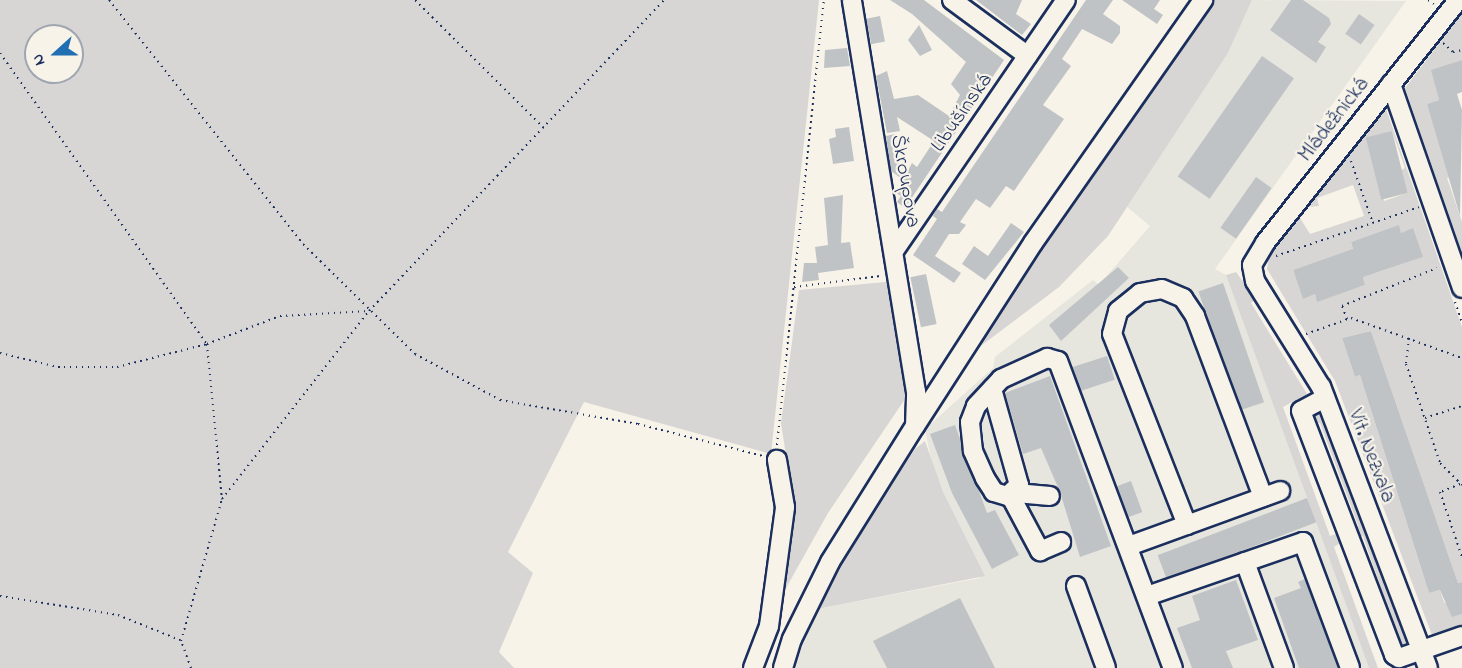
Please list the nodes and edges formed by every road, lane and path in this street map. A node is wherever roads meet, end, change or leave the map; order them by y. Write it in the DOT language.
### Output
graph roads {
  1 [pos="109,0"];
  2 [pos="415,0"];
  3 [pos="664,0"];
  4 [pos="824,0"];
  5 [pos="852,0"];
  6 [pos="952,0"];
  7 [pos="1066,0"];
  8 [pos="1203,0"];
  9 [pos="1458,0"];
  10 [pos="1438,40"];
  11 [pos="1462,50"];
  12 [pos="0,53"];
  13 [pos="1028,56"];
  14 [pos="1391,84"];
  15 [pos="544,128"];
  16 [pos="1348,152"];
  17 [pos="1422,206"];
  18 [pos="1373,223"];
  19 [pos="894,251"];
  20 [pos="1259,265"];
  21 [pos="1443,266"];
  22 [pos="898,274"];
  23 [pos="794,287"];
  24 [pos="1462,288"];
  25 [pos="369,311"];
  26 [pos="1347,319"];
  27 [pos="1305,334"];
  28 [pos="1409,338"];
  29 [pos="207,344"];
  30 [pos="0,353"];
  31 [pos="1462,358"];
  32 [pos="992,389"];
  33 [pos="1325,398"];
  34 [pos="1462,406"];
  35 [pos="1424,419"];
  36 [pos="915,426"];
  37 [pos="777,460"];
  38 [pos="1461,485"];
  39 [pos="1013,494"];
  40 [pos="1050,496"];
  41 [pos="222,499"];
  42 [pos="1186,525"];
  43 [pos="1061,542"];
  44 [pos="1129,546"];
  45 [pos="1462,557"];
  46 [pos="1245,562"];
  47 [pos="1076,586"];
  48 [pos="0,596"];
  49 [pos="1147,596"];
  50 [pos="1461,639"];
  51 [pos="181,641"];
  52 [pos="1421,650"];
  53 [pos="191,668"];
  54 [pos="753,668"];
  55 [pos="783,668"];
  56 [pos="1106,668"];
  57 [pos="1173,668"];
  58 [pos="1284,668"];
  59 [pos="1350,668"];
  60 [pos="1428,668"];
  1 -- 25 [label="path"];
  2 -- 15 [label="path"];
  3 -- 15 [label="path"];
  4 -- 23 [label="path"];
  5 -- 19 [label="street, Škroupova"];
  6 -- 13 [label="street"];
  7 -- 13 [label="street, Libušínská"];
  8 -- 36 [label="street"];
  9 -- 14 [label="street, Mládežnická"];
  10 -- 11 [label="path"];
  12 -- 29 [label="path"];
  13 -- 19 [label="street, Libušínská"];
  14 -- 20 [label="street, Mládežnická"];
  14 -- 24 [label="street"];
  15 -- 25 [label="path"];
  16 -- 18 [label="path"];
  17 -- 18 [label="path"];
  18 -- 20 [label="path"];
  19 -- 22 [label="street, Škroupova"];
  20 -- 33 [label="street, Vít. Nezvala"];
  21 -- 26 [label="path"];
  22 -- 23 [label="path"];
  22 -- 36 [label="street, Škroupova"];
  23 -- 37 [label="path"];
  25 -- 29 [label="path"];
  25 -- 37 [label="path"];
  25 -- 41 [label="path"];
  26 -- 27 [label="path"];
  26 -- 28 [label="path"];
  28 -- 31 [label="path"];
  28 -- 35 [label="path"];
  29 -- 30 [label="path"];
  29 -- 41 [label="path"];
  32 -- 39 [label="street"];
  32 -- 39 [label="street"];
  32 -- 44 [label="street"];
  33 -- 52 [label="street, Vít. Nezvala"];
  33 -- 52 [label="street"];
  34 -- 35 [label="path"];
  35 -- 38 [label="path"];
  36 -- 55 [label="street"];
  37 -- 54 [label="street"];
  38 -- 45 [label="path"];
  39 -- 40 [label="street"];
  39 -- 43 [label="street"];
  41 -- 51 [label="path"];
  42 -- 42 [label="street"];
  42 -- 44 [label="street"];
  44 -- 49 [label="street"];
  46 -- 49 [label="street"];
  46 -- 58 [label="street"];
  46 -- 59 [label="street"];
  47 -- 56 [label="street"];
  48 -- 51 [label="path"];
  49 -- 57 [label="street"];
  50 -- 52 [label="street"];
  51 -- 53 [label="path"];
  52 -- 60 [label="street, Vít. Nezvala"];
}
